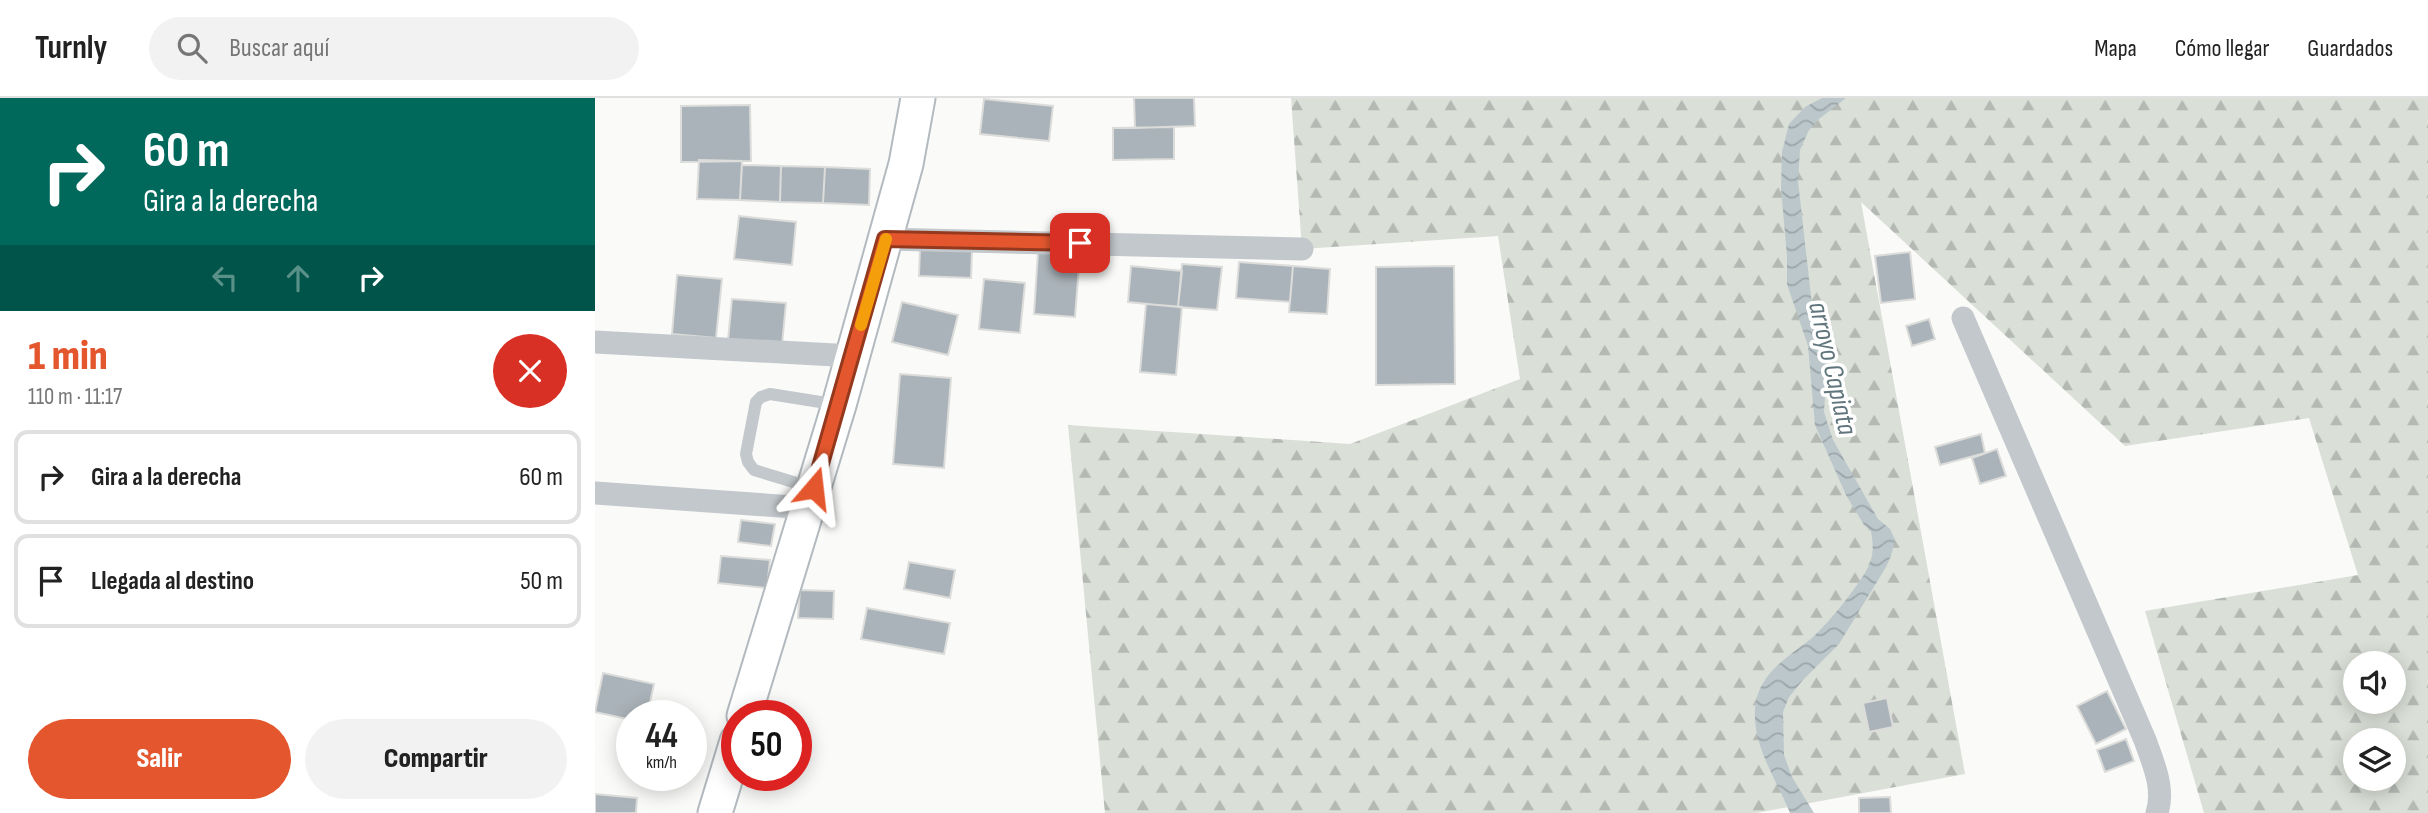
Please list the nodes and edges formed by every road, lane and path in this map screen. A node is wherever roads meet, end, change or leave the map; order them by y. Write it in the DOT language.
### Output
graph roads {
  1 [pos="918,98"];
  2 [pos="885,239"];
  3 [pos="1302,249"];
  4 [pos="1963,318"];
  5 [pos="595,342"];
  6 [pos="853,356"];
  7 [pos="839,405"];
  8 [pos="595,493"];
  9 [pos="811,498"];
  10 [pos="749,700"];
  11 [pos="722,791"];
  12 [pos="715,813"];
  13 [pos="2157,813"];
  1 -- 2 [label="main road"];
  2 -- 3 [label="street"];
  2 -- 6 [label="main road"];
  4 -- 13 [label="street"];
  5 -- 6 [label="street"];
  6 -- 7 [label="main road"];
  7 -- 9 [label="main road"];
  7 -- 9 [label="lane"];
  8 -- 9 [label="street"];
  9 -- 10 [label="main road"];
  11 -- 12 [label="main road"];
}
